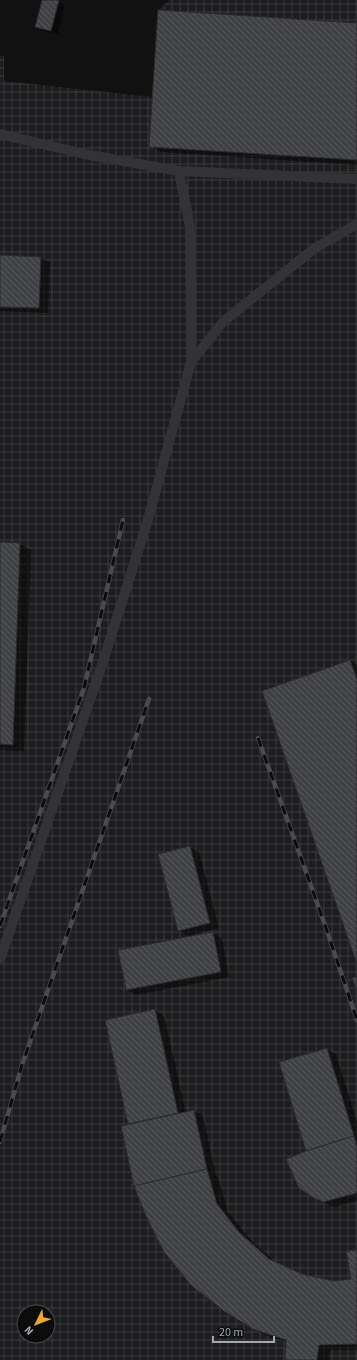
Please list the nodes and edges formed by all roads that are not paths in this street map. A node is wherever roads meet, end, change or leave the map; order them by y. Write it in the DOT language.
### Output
graph roads {
  1 [pos="0,134"];
  2 [pos="179,171"];
  3 [pos="357,179"];
  4 [pos="357,224"];
  5 [pos="191,362"];
  6 [pos="0,958"];
  1 -- 2 [label="lane"];
  2 -- 3 [label="lane"];
  2 -- 5 [label="lane"];
  4 -- 5 [label="lane"];
  5 -- 6 [label="lane"];
}
